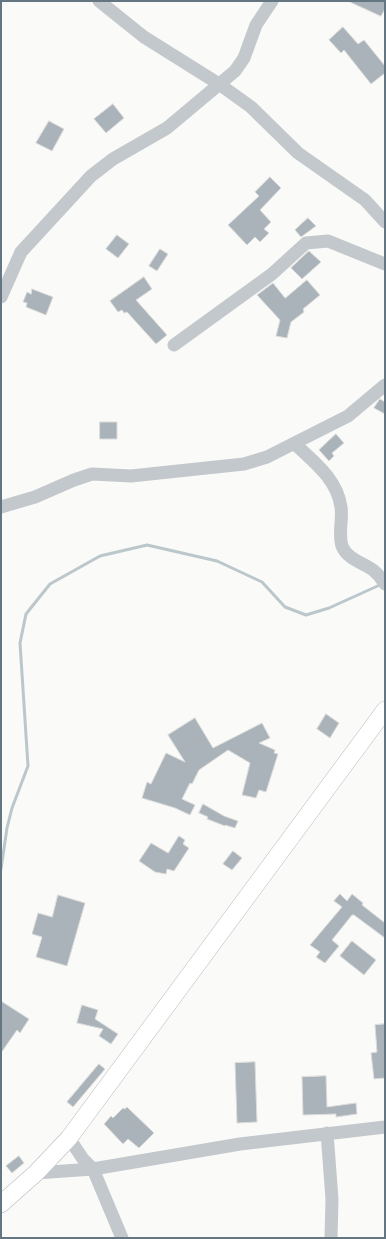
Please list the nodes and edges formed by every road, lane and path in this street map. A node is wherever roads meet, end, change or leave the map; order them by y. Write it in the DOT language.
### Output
graph roads {
  1 [pos="99,1"];
  2 [pos="272,1"];
  3 [pos="219,84"];
  4 [pos="385,222"];
  5 [pos="385,264"];
  6 [pos="1,297"];
  7 [pos="174,345"];
  8 [pos="385,386"];
  9 [pos="295,444"];
  10 [pos="1,506"];
  11 [pos="382,580"];
  12 [pos="385,710"];
  13 [pos="385,1127"];
  14 [pos="327,1133"];
  15 [pos="70,1138"];
  16 [pos="93,1169"];
  17 [pos="36,1173"];
  18 [pos="1,1204"];
  19 [pos="122,1238"];
  20 [pos="331,1238"];
  1 -- 3 [label="street"];
  2 -- 3 [label="street"];
  3 -- 4 [label="street"];
  3 -- 6 [label="street"];
  5 -- 7 [label="street"];
  8 -- 9 [label="street"];
  9 -- 10 [label="street"];
  9 -- 11 [label="street"];
  12 -- 15 [label="main road"];
  13 -- 14 [label="street"];
  14 -- 16 [label="street"];
  14 -- 20 [label="street"];
  15 -- 16 [label="street"];
  15 -- 17 [label="main road"];
  16 -- 17 [label="street"];
  16 -- 19 [label="street"];
  17 -- 18 [label="main road"];
}
